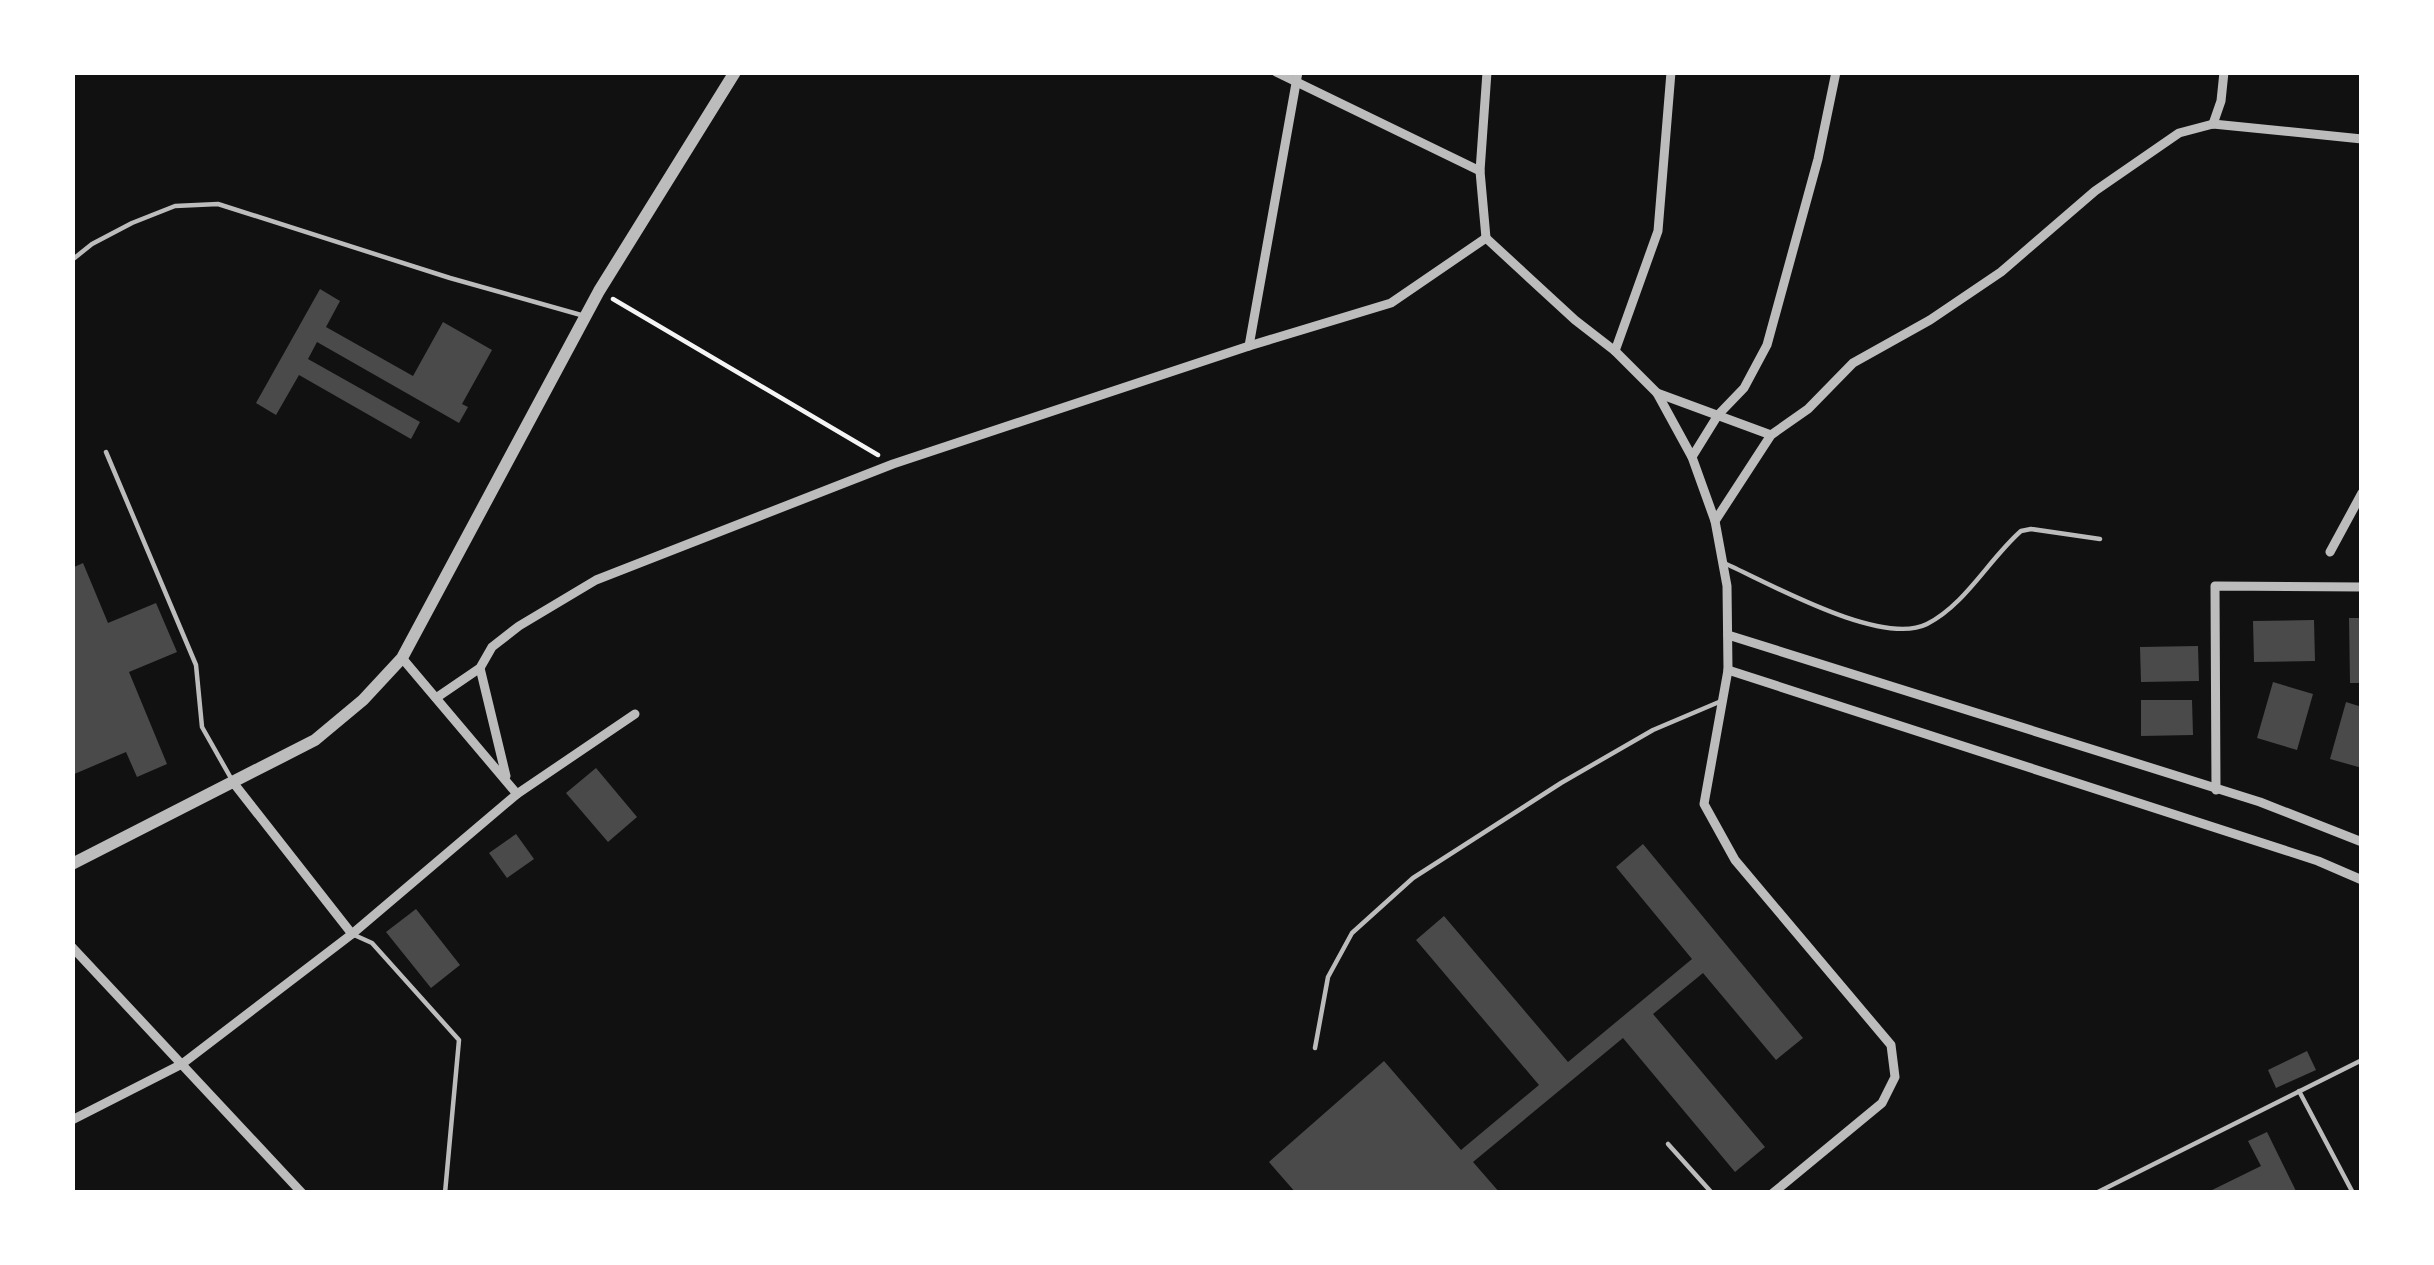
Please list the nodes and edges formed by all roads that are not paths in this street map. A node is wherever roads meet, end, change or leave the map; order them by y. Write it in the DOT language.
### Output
graph roads {
  1 [pos="735,72"];
  2 [pos="1276,72"];
  3 [pos="1487,72"];
  4 [pos="1671,72"];
  5 [pos="1836,72"];
  6 [pos="2224,72"];
  7 [pos="1298,77"];
  8 [pos="2213,124"];
  9 [pos="2362,139"];
  10 [pos="1480,171"];
  11 [pos="1486,238"];
  12 [pos="72,260"];
  13 [pos="586,316"];
  14 [pos="1249,346"];
  15 [pos="1616,351"];
  16 [pos="1657,393"];
  17 [pos="1718,416"];
  18 [pos="1772,435"];
  19 [pos="106,452"];
  20 [pos="1692,457"];
  21 [pos="2362,493"];
  22 [pos="1715,521"];
  23 [pos="2100,539"];
  24 [pos="2330,552"];
  25 [pos="1724,562"];
  26 [pos="2362,587"];
  27 [pos="1728,635"];
  28 [pos="402,658"];
  29 [pos="479,668"];
  30 [pos="1728,670"];
  31 [pos="436,698"];
  32 [pos="1723,700"];
  33 [pos="635,714"];
  34 [pos="232,781"];
  35 [pos="507,782"];
  36 [pos="2216,790"];
  37 [pos="517,794"];
  38 [pos="2362,842"];
  39 [pos="72,864"];
  40 [pos="2362,880"];
  41 [pos="352,934"];
  42 [pos="72,946"];
  43 [pos="1315,1048"];
  44 [pos="2359,1061"];
  45 [pos="182,1064"];
  46 [pos="2362,1073"];
  47 [pos="2299,1090"];
  48 [pos="72,1120"];
  49 [pos="1668,1144"];
  50 [pos="302,1193"];
  51 [pos="446,1193"];
  52 [pos="1712,1193"];
  53 [pos="1772,1193"];
  54 [pos="2096,1193"];
  55 [pos="2353,1193"];
  1 -- 13 [label="street"];
  2 -- 7 [label="street"];
  3 -- 10 [label="street"];
  4 -- 15 [label="street"];
  5 -- 17 [label="street"];
  6 -- 8 [label="street"];
  7 -- 10 [label="street"];
  7 -- 14 [label="street"];
  8 -- 9 [label="street"];
  8 -- 18 [label="street"];
  10 -- 11 [label="street"];
  11 -- 14 [label="street"];
  11 -- 15 [label="street"];
  12 -- 13 [label="lane"];
  13 -- 28 [label="street"];
  14 -- 29 [label="street"];
  15 -- 16 [label="street"];
  16 -- 17 [label="street"];
  16 -- 20 [label="street"];
  17 -- 18 [label="street"];
  17 -- 20 [label="street"];
  18 -- 22 [label="street"];
  19 -- 34 [label="lane"];
  20 -- 22 [label="street"];
  21 -- 24 [label="street"];
  22 -- 25 [label="street"];
  23 -- 25 [label="lane"];
  25 -- 27 [label="street"];
  26 -- 36 [label="street"];
  27 -- 30 [label="street"];
  27 -- 36 [label="street"];
  28 -- 31 [label="street"];
  28 -- 34 [label="street"];
  29 -- 31 [label="street"];
  29 -- 35 [label="street"];
  30 -- 32 [label="street"];
  30 -- 40 [label="street"];
  31 -- 35 [label="street"];
  32 -- 43 [label="lane"];
  32 -- 53 [label="street"];
  33 -- 37 [label="street"];
  34 -- 39 [label="street"];
  34 -- 41 [label="street"];
  35 -- 37 [label="street"];
  36 -- 38 [label="street"];
  37 -- 41 [label="street"];
  41 -- 45 [label="street"];
  41 -- 51 [label="lane"];
  42 -- 45 [label="street"];
  44 -- 46 [label="lane"];
  44 -- 47 [label="lane"];
  45 -- 48 [label="street"];
  45 -- 50 [label="street"];
  47 -- 54 [label="lane"];
  47 -- 55 [label="lane"];
  49 -- 52 [label="lane"];
}
